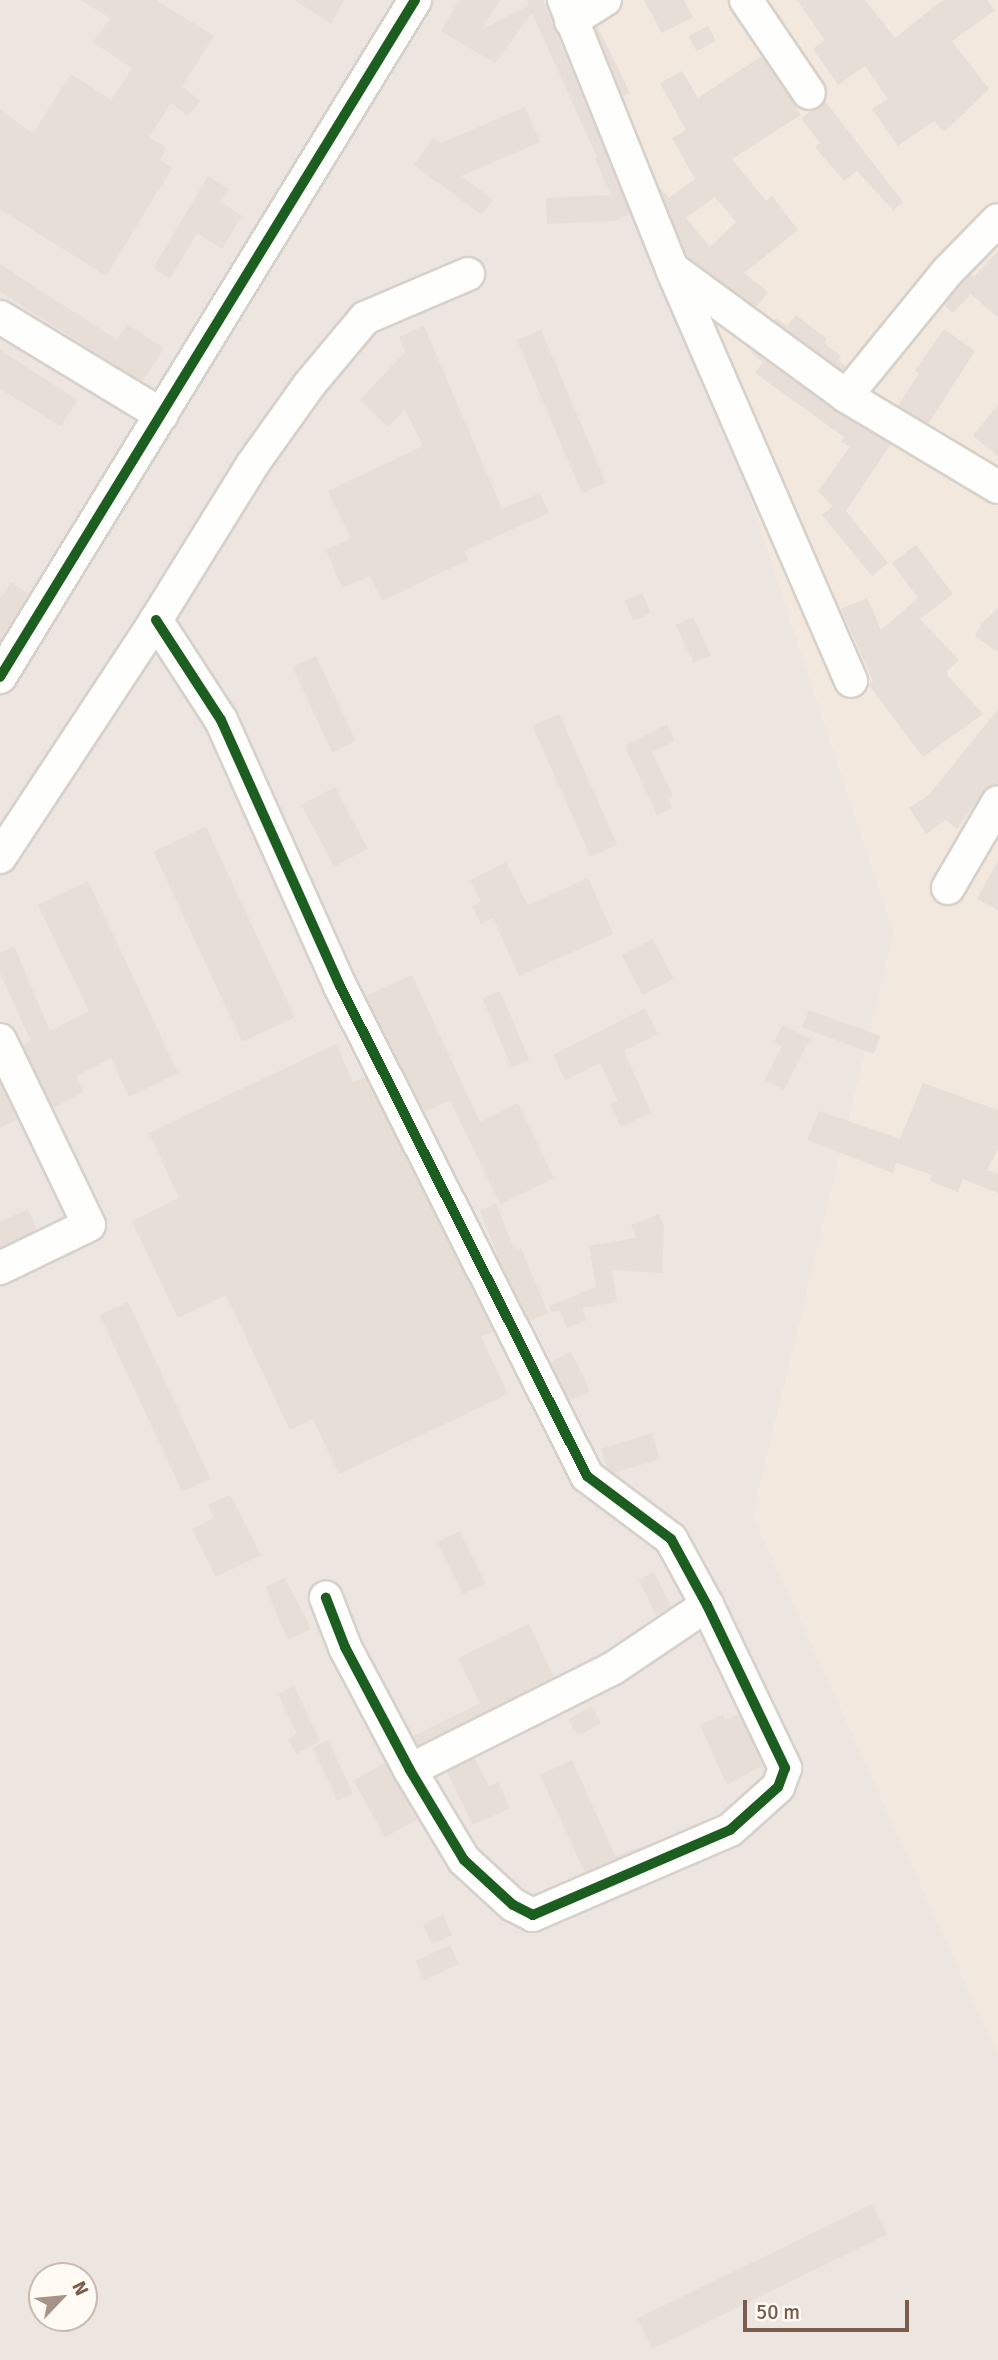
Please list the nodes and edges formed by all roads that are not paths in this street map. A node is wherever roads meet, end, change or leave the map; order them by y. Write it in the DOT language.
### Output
graph roads {
  1 [pos="415,0"];
  2 [pos="605,0"];
  3 [pos="746,0"];
  4 [pos="568,11"];
  5 [pos="809,93"];
  6 [pos="998,220"];
  7 [pos="672,269"];
  8 [pos="468,274"];
  9 [pos="0,317"];
  10 [pos="846,396"];
  11 [pos="162,415"];
  12 [pos="998,487"];
  13 [pos="156,620"];
  14 [pos="0,677"];
  15 [pos="850,681"];
  16 [pos="998,802"];
  17 [pos="0,857"];
  18 [pos="948,888"];
  19 [pos="0,1040"];
  20 [pos="0,1268"];
  21 [pos="326,1598"];
  22 [pos="707,1605"];
  23 [pos="410,1770"];
  1 -- 11 [label="street"];
  2 -- 4 [label="street"];
  3 -- 5 [label="street"];
  4 -- 7 [label="street"];
  6 -- 10 [label="street"];
  7 -- 10 [label="street"];
  7 -- 15 [label="street"];
  8 -- 13 [label="street"];
  9 -- 11 [label="street"];
  10 -- 12 [label="street"];
  11 -- 14 [label="street"];
  13 -- 17 [label="street"];
  13 -- 22 [label="street"];
  16 -- 18 [label="street"];
  19 -- 20 [label="street"];
  21 -- 23 [label="street"];
  22 -- 23 [label="street"];
  22 -- 23 [label="street"];
}
